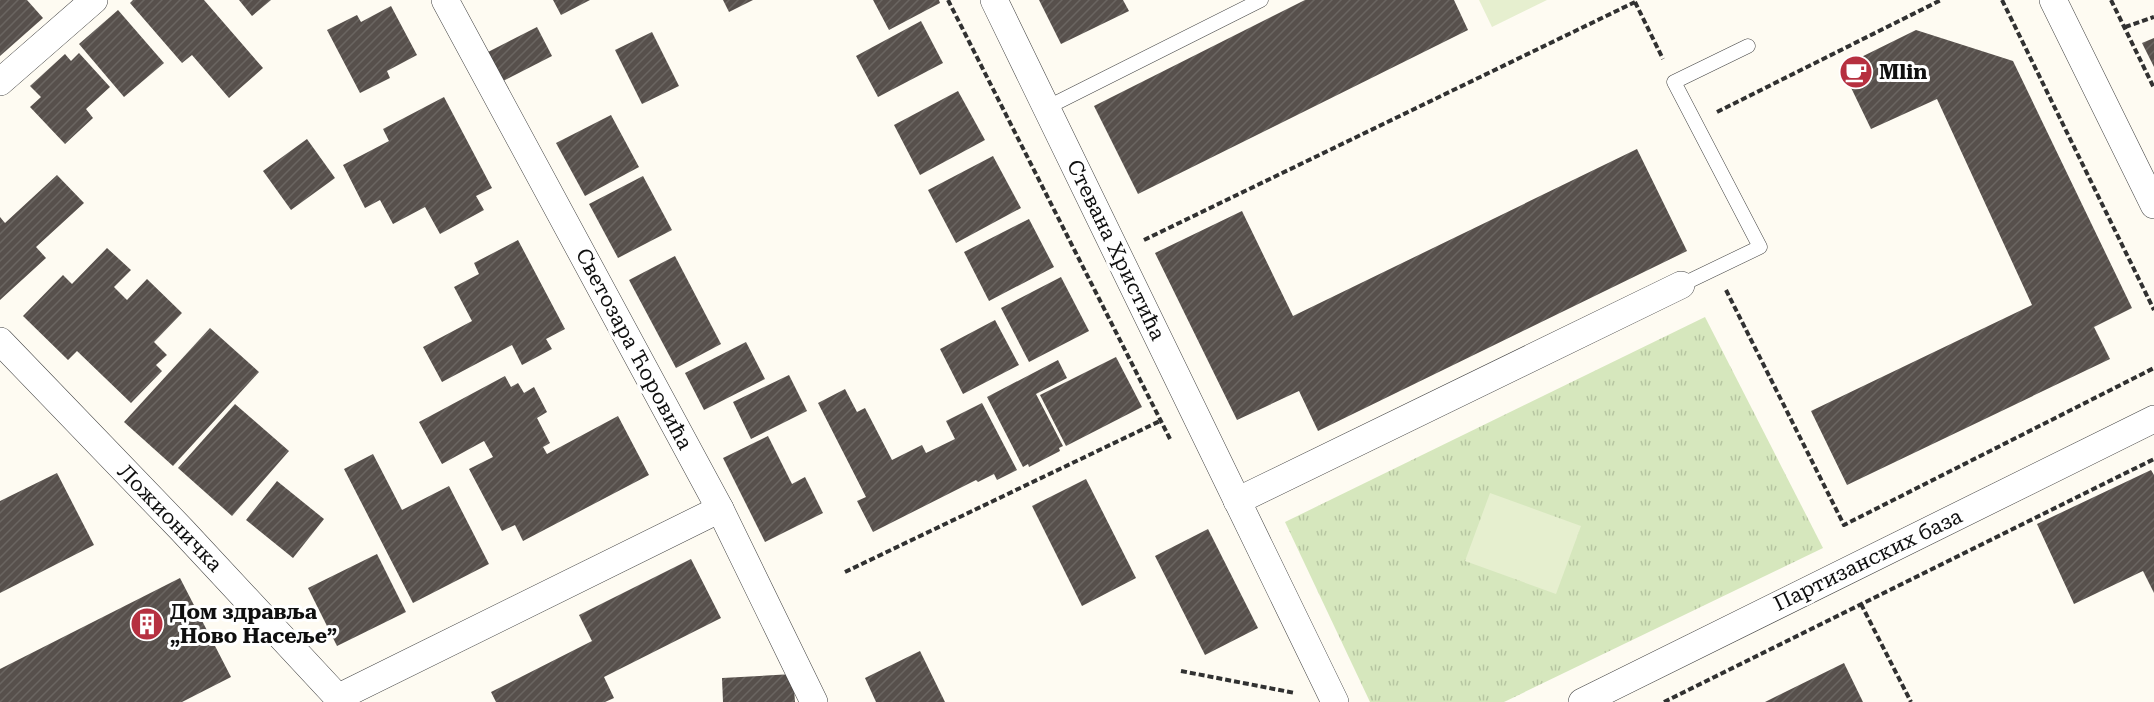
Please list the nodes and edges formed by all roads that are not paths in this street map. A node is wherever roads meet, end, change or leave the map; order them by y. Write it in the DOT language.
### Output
graph roads {
  1 [pos="94,0"];
  2 [pos="445,0"];
  3 [pos="994,0"];
  4 [pos="1261,0"];
  5 [pos="2053,0"];
  6 [pos="1748,46"];
  7 [pos="0,82"];
  8 [pos="1046,108"];
  9 [pos="2154,205"];
  10 [pos="1681,285"];
  11 [pos="0,341"];
  12 [pos="2154,419"];
  13 [pos="1238,501"];
  14 [pos="720,509"];
  15 [pos="337,700"];
  16 [pos="814,702"];
  17 [pos="1335,702"];
  18 [pos="1582,702"];
  1 -- 7 [label="street"];
  2 -- 14 [label="street, Светозара Ћоровића"];
  3 -- 8 [label="street, Стевана Христића"];
  4 -- 8 [label="lane"];
  5 -- 9 [label="street"];
  6 -- 10 [label="lane"];
  8 -- 13 [label="street, Стевана Христића"];
  10 -- 13 [label="street"];
  11 -- 15 [label="street, Ложионичка"];
  12 -- 18 [label="street, Партизанских база"];
  13 -- 17 [label="street, Стевана Христића"];
  14 -- 15 [label="street, Ложионичка"];
  14 -- 16 [label="street, Светозара Ћоровића"];
}
